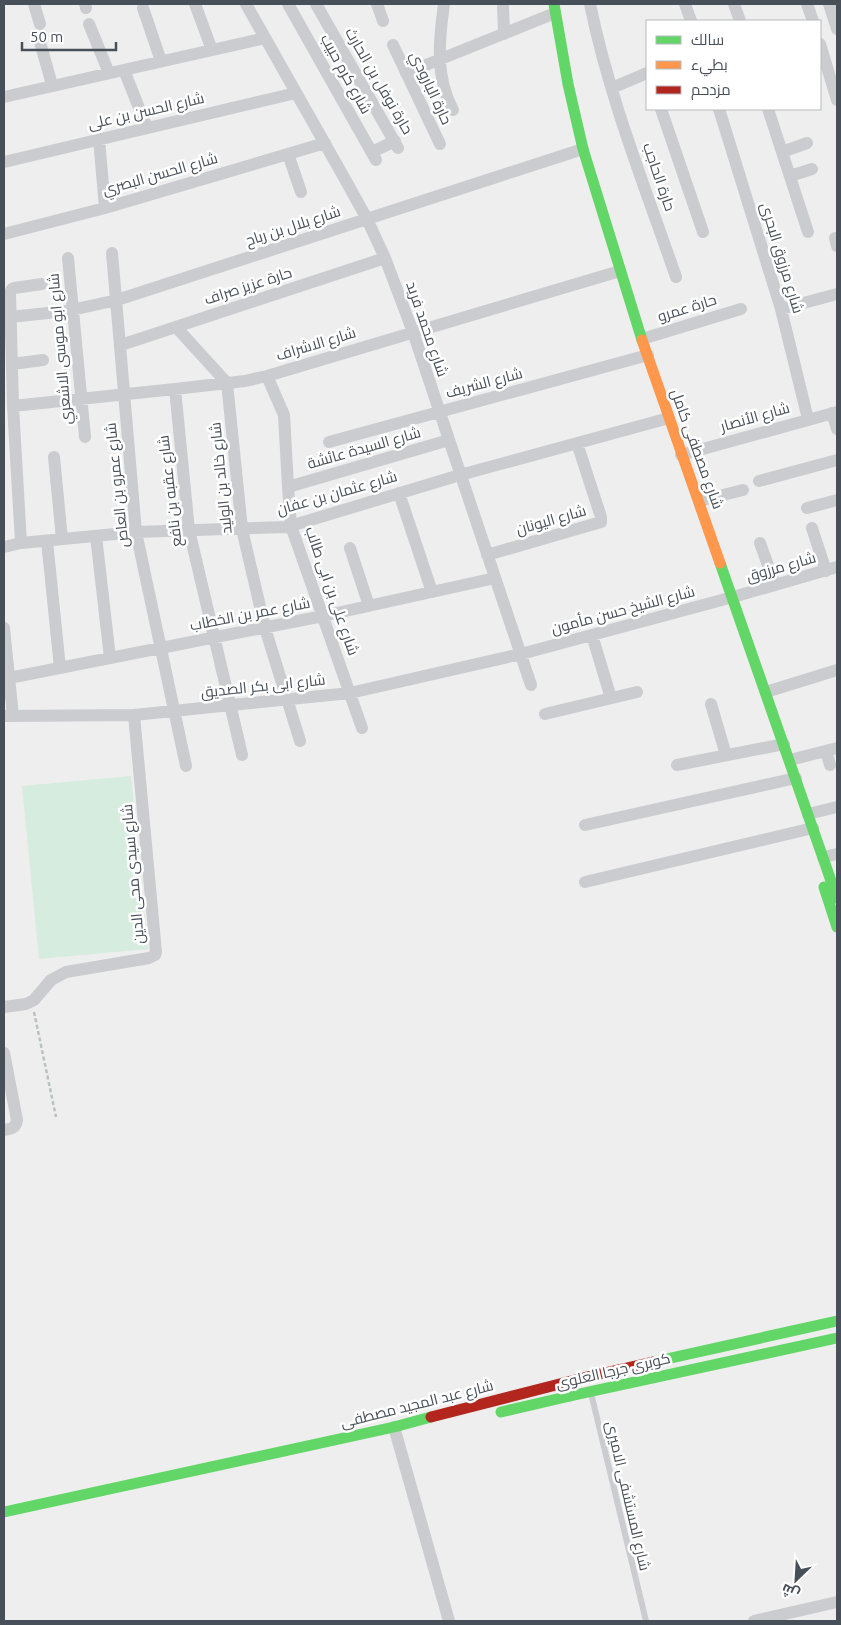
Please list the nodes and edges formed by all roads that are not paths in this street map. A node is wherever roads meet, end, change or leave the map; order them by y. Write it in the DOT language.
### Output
graph roads {
  1 [pos="34,4"];
  2 [pos="195,4"];
  3 [pos="246,4"];
  4 [pos="288,4"];
  5 [pos="316,4"];
  6 [pos="376,4"];
  7 [pos="444,4"];
  8 [pos="503,4"];
  9 [pos="590,4"];
  10 [pos="685,4"];
  11 [pos="734,4"];
  12 [pos="807,4"];
  13 [pos="829,4"];
  14 [pos="143,8"];
  15 [pos="555,9"];
  16 [pos="691,20"];
  17 [pos="740,20"];
  18 [pos="813,20"];
  19 [pos="383,21"];
  20 [pos="40,24"];
  21 [pos="89,24"];
  22 [pos="837,29"];
  23 [pos="504,34"];
  24 [pos="265,38"];
  25 [pos="40,42"];
  26 [pos="393,45"];
  27 [pos="821,47"];
  28 [pos="212,50"];
  29 [pos="439,60"];
  30 [pos="161,62"];
  31 [pos="124,70"];
  32 [pos="108,73"];
  33 [pos="406,73"];
  34 [pos="646,73"];
  35 [pos="52,86"];
  36 [pos="612,88"];
  37 [pos="296,93"];
  38 [pos="4,97"];
  39 [pos="837,100"];
  40 [pos="453,110"];
  41 [pos="661,110"];
  42 [pos="719,110"];
  43 [pos="768,110"];
  44 [pos="147,128"];
  45 [pos="98,139"];
  46 [pos="325,143"];
  47 [pos="807,143"];
  48 [pos="440,144"];
  49 [pos="397,145"];
  50 [pos="583,149"];
  51 [pos="782,152"];
  52 [pos="288,154"];
  53 [pos="4,162"];
  54 [pos="812,169"];
  55 [pos="790,176"];
  56 [pos="301,192"];
  57 [pos="105,208"];
  58 [pos="366,219"];
  59 [pos="703,232"];
  60 [pos="808,232"];
  61 [pos="4,234"];
  62 [pos="112,253"];
  63 [pos="68,258"];
  64 [pos="385,258"];
  65 [pos="620,270"];
  66 [pos="676,277"];
  67 [pos="42,284"];
  68 [pos="837,294"];
  69 [pos="117,300"];
  70 [pos="741,308"];
  71 [pos="781,309"];
  72 [pos="73,310"];
  73 [pos="8,314"];
  74 [pos="176,326"];
  75 [pos="412,332"];
  76 [pos="642,339"];
  77 [pos="121,345"];
  78 [pos="648,355"];
  79 [pos="43,360"];
  80 [pos="12,364"];
  81 [pos="267,376"];
  82 [pos="227,383"];
  83 [pos="175,389"];
  84 [pos="124,394"];
  85 [pos="81,399"];
  86 [pos="13,406"];
  87 [pos="439,412"];
  88 [pos="835,413"];
  89 [pos="669,418"];
  90 [pos="808,419"];
  91 [pos="837,428"];
  92 [pos="85,437"];
  93 [pos="448,440"];
  94 [pos="329,442"];
  95 [pos="577,443"];
  96 [pos="681,455"];
  97 [pos="54,457"];
  98 [pos="837,460"];
  99 [pos="460,475"];
  100 [pos="759,480"];
  101 [pos="288,487"];
  102 [pos="743,490"];
  103 [pos="399,493"];
  104 [pos="837,500"];
  105 [pos="699,501"];
  106 [pos="807,508"];
  107 [pos="292,526"];
  108 [pos="812,528"];
  109 [pos="242,529"];
  110 [pos="189,530"];
  111 [pos="136,532"];
  112 [pos="96,536"];
  113 [pos="62,539"];
  114 [pos="47,541"];
  115 [pos="760,542"];
  116 [pos="21,543"];
  117 [pos="4,547"];
  118 [pos="350,548"];
  119 [pos="487,555"];
  120 [pos="832,569"];
  121 [pos="495,578"];
  122 [pos="775,585"];
  123 [pos="432,592"];
  124 [pos="733,597"];
  125 [pos="369,606"];
  126 [pos="323,616"];
  127 [pos="4,628"];
  128 [pos="265,628"];
  129 [pos="592,635"];
  130 [pos="213,638"];
  131 [pos="161,648"];
  132 [pos="521,654"];
  133 [pos="110,658"];
  134 [pos="60,668"];
  135 [pos="837,670"];
  136 [pos="9,678"];
  137 [pos="531,684"];
  138 [pos="637,692"];
  139 [pos="766,692"];
  140 [pos="350,694"];
  141 [pos="611,698"];
  142 [pos="289,700"];
  143 [pos="711,704"];
  144 [pos="230,706"];
  145 [pos="175,711"];
  146 [pos="545,714"];
  147 [pos="134,715"];
  148 [pos="8,716"];
  149 [pos="362,728"];
  150 [pos="300,741"];
  151 [pos="784,744"];
  152 [pos="831,750"];
  153 [pos="242,755"];
  154 [pos="726,755"];
  155 [pos="790,760"];
  156 [pos="677,765"];
  157 [pos="830,765"];
  158 [pos="186,766"];
  159 [pos="796,778"];
  160 [pos="837,807"];
  161 [pos="808,814"];
  162 [pos="585,825"];
  163 [pos="814,828"];
  164 [pos="837,854"];
  165 [pos="823,857"];
  166 [pos="585,882"];
  167 [pos="837,898"];
  168 [pos="837,927"];
  169 [pos="4,1007"];
  170 [pos="4,1052"];
  171 [pos="9,1103"];
  172 [pos="4,1130"];
  173 [pos="837,1321"];
  174 [pos="837,1338"];
  175 [pos="587,1377"];
  176 [pos="394,1427"];
  177 [pos="4,1512"];
  178 [pos="837,1602"];
  179 [pos="778,1619"];
  180 [pos="449,1621"];
  181 [pos="646,1621"];
  182 [pos="754,1621"];
  1 -- 20 [label="street"];
  2 -- 28 [label="street"];
  3 -- 24 [label="street, شارع محمد فريد"];
  4 -- 49 [label="street, شارع كرم حبيب"];
  5 -- 49 [label="street, حارة نوفل بن الحارث"];
  6 -- 19 [label="street"];
  7 -- 29 [label="street"];
  8 -- 23 [label="street"];
  9 -- 36 [label="street, حارة الحاجب"];
  10 -- 16 [label="street"];
  11 -- 17 [label="street"];
  12 -- 18 [label="street"];
  13 -- 22 [label="street"];
  14 -- 30 [label="street"];
  15 -- 23 [label="street"];
  15 -- 50 [label="street, شارع مصطفى كامل"];
  21 -- 32 [label="street"];
  23 -- 29 [label="street"];
  24 -- 28 [label="street"];
  24 -- 37 [label="street, شارع محمد فريد"];
  25 -- 35 [label="street"];
  26 -- 33 [label="street, حارة البارودي"];
  27 -- 39 [label="street"];
  28 -- 30 [label="street"];
  29 -- 33 [label="street"];
  29 -- 40 [label="street"];
  30 -- 31 [label="street"];
  31 -- 32 [label="street"];
  31 -- 44 [label="street"];
  32 -- 35 [label="street"];
  33 -- 48 [label="street, حارة البارودي"];
  34 -- 36 [label="street"];
  35 -- 38 [label="street"];
  36 -- 66 [label="street, حارة الحاجب"];
  37 -- 44 [label="street, شارع الحسن بن على"];
  37 -- 46 [label="street, شارع محمد فريد"];
  41 -- 59 [label="street, حارة الحاجب"];
  42 -- 71 [label="street, شارع مرزوق البحرى"];
  43 -- 51 [label="street"];
  44 -- 45 [label="street, شارع الحسن بن على"];
  45 -- 53 [label="street, شارع الحسن بن على"];
  45 -- 57 [label="street"];
  46 -- 52 [label="street, شارع الحسن البصري"];
  46 -- 58 [label="street, شارع محمد فريد"];
  47 -- 51 [label="street"];
  50 -- 58 [label="street, شارع بلال بن رباح"];
  50 -- 65 [label="street, شارع مصطفى كامل"];
  51 -- 55 [label="street"];
  52 -- 56 [label="street"];
  52 -- 57 [label="street, شارع الحسن البصري"];
  54 -- 55 [label="street"];
  55 -- 60 [label="street"];
  57 -- 61 [label="street, شارع الحسن البصري"];
  58 -- 64 [label="street, شارع محمد فريد"];
  58 -- 69 [label="street, شارع بلال بن رباح"];
  62 -- 69 [label="street, شارع عمرو بن العاص"];
  63 -- 72 [label="street, شارع ابو موسى الاشعري"];
  64 -- 74 [label="street, حارة عزيز صراف"];
  64 -- 75 [label="street, شارع محمد فريد"];
  65 -- 75 [label="street, شارع الاشراف"];
  65 -- 76 [label="street, شارع مصطفى كامل"];
  67 -- 73 [label="street"];
  68 -- 71 [label="street"];
  69 -- 72 [label="street, شارع بلال بن رباح"];
  69 -- 77 [label="street, شارع عمرو بن العاص"];
  70 -- 76 [label="street, حارة عمرو"];
  71 -- 90 [label="street, شارع مرزوق البحرى"];
  72 -- 73 [label="street, شارع بلال بن رباح"];
  72 -- 85 [label="street, شارع ابو موسى الاشعري"];
  73 -- 80 [label="street"];
  74 -- 77 [label="street, حارة عزيز صراف"];
  74 -- 82 [label="street"];
  75 -- 81 [label="street, شارع الاشراف"];
  75 -- 87 [label="street, شارع محمد فريد"];
  76 -- 78 [label="street, شارع مصطفى كامل"];
  77 -- 84 [label="street, شارع عمرو بن العاص"];
  78 -- 87 [label="street, شارع الشريف"];
  78 -- 89 [label="street, شارع مصطفى كامل"];
  79 -- 80 [label="street"];
  80 -- 86 [label="street"];
  81 -- 82 [label="street, شارع الاشراف"];
  81 -- 101 [label="street, شارع على بن ابى طالب"];
  82 -- 83 [label="street, شارع الاشراف"];
  82 -- 109 [label="street, شارع خالد بن الوليد"];
  83 -- 84 [label="street, شارع الاشراف"];
  83 -- 110 [label="street, شارع عقبه بن نافع"];
  84 -- 85 [label="street, شارع الاشراف"];
  84 -- 111 [label="street, شارع عمرو بن العاص"];
  85 -- 86 [label="street, شارع الاشراف"];
  85 -- 92 [label="street, شارع ابو موسى الاشعري"];
  86 -- 116 [label="street"];
  87 -- 93 [label="street, شارع محمد فريد"];
  87 -- 94 [label="street, شارع الشريف"];
  88 -- 90 [label="street, شارع الأنصار"];
  88 -- 91 [label="street"];
  89 -- 95 [label="street, شارع عثمان بن عفان"];
  89 -- 96 [label="street, شارع مصطفى كامل"];
  90 -- 96 [label="street, شارع الأنصار"];
  93 -- 99 [label="street, شارع محمد فريد"];
  93 -- 101 [label="street, شارع السيدة عائشة"];
  95 -- 99 [label="street, شارع عثمان بن عفان"];
  95 -- 119 [label="street, شارع اليونان"];
  96 -- 105 [label="street, شارع مصطفى كامل"];
  97 -- 113 [label="street"];
  98 -- 100 [label="street"];
  99 -- 103 [label="street, شارع عثمان بن عفان"];
  99 -- 119 [label="street, شارع محمد فريد"];
  101 -- 107 [label="street, شارع على بن ابى طالب"];
  102 -- 105 [label="street"];
  103 -- 107 [label="street, شارع عثمان بن عفان"];
  103 -- 123 [label="street"];
  104 -- 106 [label="street"];
  105 -- 124 [label="street, شارع مصطفى كامل"];
  107 -- 109 [label="street, شارع عثمان بن عفان"];
  107 -- 126 [label="street, شارع على بن ابى طالب"];
  108 -- 120 [label="street"];
  109 -- 110 [label="street, شارع عثمان بن عفان"];
  109 -- 128 [label="street, شارع خالد بن الوليد"];
  110 -- 111 [label="street, شارع عثمان بن عفان"];
  110 -- 130 [label="street, شارع عقبه بن نافع"];
  111 -- 112 [label="street, شارع عثمان بن عفان"];
  111 -- 131 [label="street, شارع عمرو بن العاص"];
  112 -- 113 [label="street, شارع عثمان بن عفان"];
  112 -- 133 [label="street"];
  113 -- 114 [label="street, شارع عثمان بن عفان"];
  114 -- 116 [label="street, شارع عثمان بن عفان"];
  114 -- 134 [label="street"];
  115 -- 122 [label="street"];
  116 -- 117 [label="street, شارع عثمان بن عفان"];
  118 -- 125 [label="street"];
  119 -- 121 [label="street, شارع محمد فريد"];
  120 -- 122 [label="street, شارع مرزوق"];
  121 -- 123 [label="street, شارع عمر بن الخطاب"];
  121 -- 132 [label="street, شارع محمد فريد"];
  122 -- 124 [label="street, شارع مرزوق"];
  123 -- 125 [label="street, شارع عمر بن الخطاب"];
  124 -- 129 [label="street, شارع الشيخ حسن مأمون"];
  124 -- 139 [label="street, شارع مصطفى كامل"];
  125 -- 126 [label="street, شارع عمر بن الخطاب"];
  126 -- 128 [label="street, شارع عمر بن الخطاب"];
  126 -- 140 [label="street, شارع على بن ابى طالب"];
  127 -- 136 [label="street"];
  128 -- 130 [label="street, شارع عمر بن الخطاب"];
  128 -- 142 [label="street, شارع خالد بن الوليد"];
  129 -- 132 [label="street, شارع الشيخ حسن مأمون"];
  129 -- 141 [label="street"];
  130 -- 131 [label="street, شارع عمر بن الخطاب"];
  130 -- 144 [label="street, شارع عقبه بن نافع"];
  131 -- 133 [label="street, شارع عمر بن الخطاب"];
  131 -- 145 [label="street, شارع عمرو بن العاص"];
  132 -- 137 [label="street, شارع محمد فريد"];
  132 -- 140 [label="street, شارع ابى بكر الصديق"];
  133 -- 134 [label="street, شارع عمر بن الخطاب"];
  134 -- 136 [label="street, شارع عمر بن الخطاب"];
  135 -- 139 [label="street"];
  136 -- 148 [label="street"];
  138 -- 141 [label="street"];
  139 -- 151 [label="street, شارع مصطفى كامل"];
  140 -- 142 [label="street, شارع ابى بكر الصديق"];
  140 -- 149 [label="street, شارع على بن ابى طالب"];
  141 -- 146 [label="street"];
  142 -- 144 [label="street, شارع ابى بكر الصديق"];
  142 -- 150 [label="street, شارع خالد بن الوليد"];
  143 -- 154 [label="street"];
  144 -- 145 [label="street, شارع ابى بكر الصديق"];
  144 -- 153 [label="street, شارع عقبه بن نافع"];
  145 -- 147 [label="street, شارع ابى بكر الصديق"];
  145 -- 158 [label="street, شارع عمرو بن العاص"];
  147 -- 148 [label="street, شارع ابى بكر الصديق"];
  147 -- 169 [label="street, شارع سيدى محى الدين"];
  151 -- 154 [label="street"];
  151 -- 155 [label="street, شارع مصطفى كامل"];
  152 -- 155 [label="street"];
  152 -- 157 [label="street"];
  154 -- 156 [label="street"];
  155 -- 159 [label="street, شارع مصطفى كامل"];
  159 -- 161 [label="street, شارع مصطفى كامل"];
  159 -- 162 [label="street"];
  160 -- 161 [label="street"];
  161 -- 163 [label="street, شارع مصطفى كامل"];
  163 -- 165 [label="street, شارع مصطفى كامل"];
  163 -- 166 [label="street"];
  163 -- 168 [label="street"];
  164 -- 165 [label="street"];
  165 -- 167 [label="street, شارع مصطفى كامل"];
  170 -- 171 [label="street"];
  171 -- 172 [label="street"];
  173 -- 175 [label="street, شارع عبد المجيد مصطفى"];
  174 -- 176 [label="street, كوبرى جرجا العلوى, bridge"];
  175 -- 176 [label="street, شارع عبد المجيد مصطفى"];
  175 -- 181 [label="lane, شارع المستشفى الاميرى"];
  176 -- 177 [label="street, شارع عبد المجيد مصطفى"];
  176 -- 180 [label="street"];
  178 -- 179 [label="street"];
  179 -- 182 [label="street"];
}
